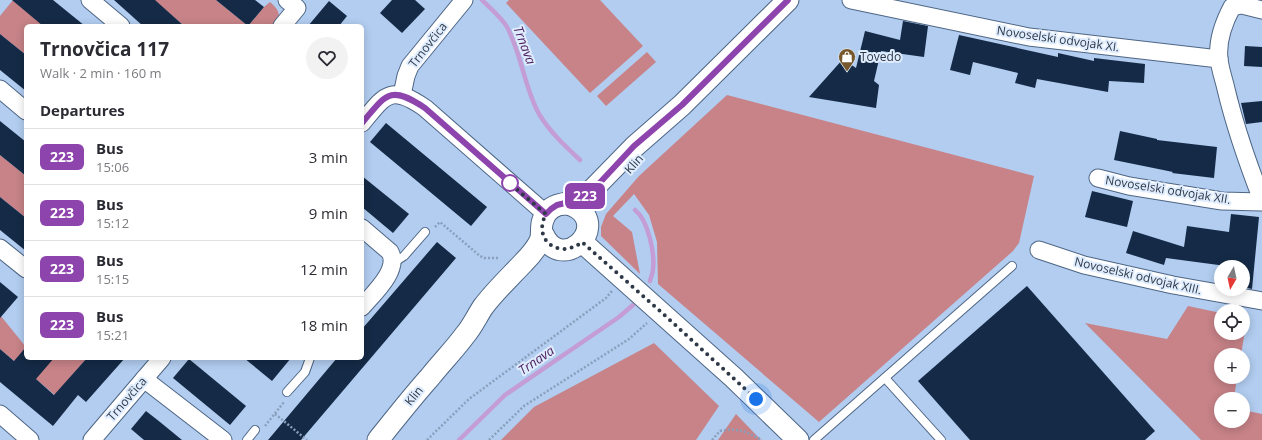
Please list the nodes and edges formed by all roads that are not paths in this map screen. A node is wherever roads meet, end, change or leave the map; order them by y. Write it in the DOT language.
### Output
graph roads {
  1 [pos="90,0"];
  2 [pos="788,0"];
  3 [pos="851,0"];
  4 [pos="463,1"];
  5 [pos="296,3"];
  6 [pos="1262,10"];
  7 [pos="119,24"];
  8 [pos="283,24"];
  9 [pos="1219,59"];
  10 [pos="0,89"];
  11 [pos="402,96"];
  12 [pos="682,105"];
  13 [pos="24,109"];
  14 [pos="364,121"];
  15 [pos="1098,178"];
  16 [pos="1262,201"];
  17 [pos="551,217"];
  18 [pos="364,230"];
  19 [pos="425,232"];
  20 [pos="584,232"];
  21 [pos="0,248"];
  22 [pos="561,250"];
  23 [pos="1039,250"];
  24 [pos="393,263"];
  25 [pos="1012,266"];
  26 [pos="24,268"];
  27 [pos="1262,302"];
  28 [pos="364,305"];
  29 [pos="466,335"];
  30 [pos="160,360"];
  31 [pos="309,360"];
  32 [pos="885,378"];
  33 [pos="144,379"];
  34 [pos="287,392"];
  35 [pos="0,414"];
  36 [pos="255,430"];
  37 [pos="30,440"];
  38 [pos="92,440"];
  39 [pos="223,440"];
  40 [pos="247,440"];
  41 [pos="378,440"];
  42 [pos="798,440"];
  43 [pos="814,440"];
  44 [pos="941,440"];
  1 -- 7 [label="street"];
  2 -- 12 [label="street, Klin"];
  3 -- 9 [label="street, Novoselski odvojak XI."];
  4 -- 11 [label="street, Trnovčica"];
  5 -- 8 [label="street"];
  6 -- 9 [label="street, Novoselski odvojak XII."];
  9 -- 16 [label="street, Novoselski odvojak XII."];
  10 -- 13 [label="street"];
  11 -- 14 [label="street"];
  11 -- 17 [label="street"];
  12 -- 17 [label="street, Klin"];
  12 -- 20 [label="street, Klin"];
  15 -- 16 [label="street, Novoselski odvojak XII."];
  17 -- 20 [label="street"];
  17 -- 22 [label="street"];
  17 -- 29 [label="street, Klin"];
  18 -- 24 [label="street"];
  19 -- 24 [label="lane"];
  20 -- 22 [label="street, Klin"];
  20 -- 42 [label="street"];
  21 -- 26 [label="street"];
  22 -- 29 [label="street, Klin"];
  23 -- 27 [label="street, Novoselski odvojak XIII."];
  24 -- 28 [label="street"];
  25 -- 32 [label="lane"];
  29 -- 41 [label="street, Klin"];
  30 -- 33 [label="street, Trnovčica"];
  31 -- 34 [label="lane"];
  32 -- 43 [label="lane"];
  32 -- 44 [label="lane"];
  33 -- 38 [label="street, Trnovčica"];
  33 -- 39 [label="street"];
  35 -- 37 [label="street"];
  36 -- 40 [label="lane"];
}
